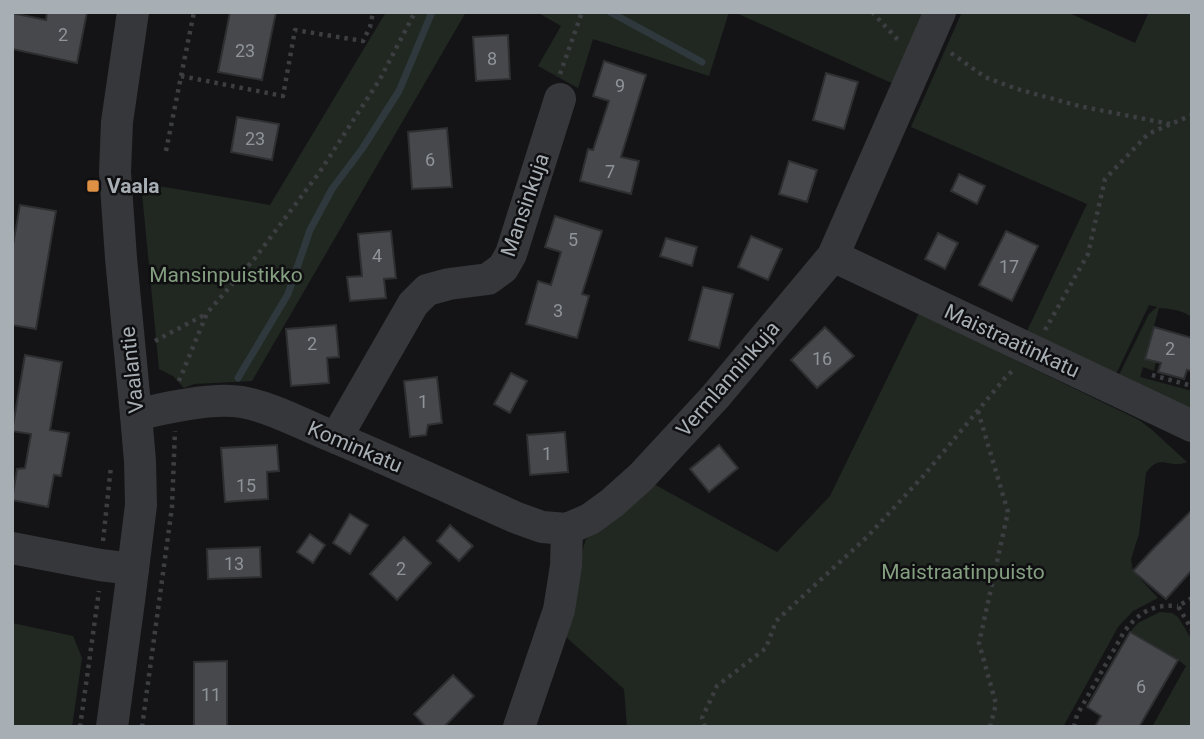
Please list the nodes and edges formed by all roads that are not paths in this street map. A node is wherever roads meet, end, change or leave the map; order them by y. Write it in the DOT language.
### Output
graph roads {
  1 [pos="133,12"];
  2 [pos="929,37"];
  3 [pos="560,99"];
  4 [pos="833,256"];
  5 [pos="136,415"];
  6 [pos="1192,426"];
  7 [pos="337,438"];
  8 [pos="567,529"];
  9 [pos="12,548"];
  10 [pos="132,569"];
  11 [pos="112,727"];
  12 [pos="519,727"];
  1 -- 5 [label="street, Vaalantie"];
  2 -- 4 [label="street, Vermlanninkuja"];
  3 -- 7 [label="street, Mansinkuja"];
  4 -- 6 [label="street, Maistraatinkatu"];
  4 -- 8 [label="street, Vermlanninkuja"];
  5 -- 7 [label="street, Kominkatu"];
  5 -- 10 [label="street, Vaalantie"];
  7 -- 8 [label="street, Kominkatu"];
  8 -- 12 [label="street"];
  9 -- 10 [label="street"];
  10 -- 11 [label="street, Vaalantie"];
}
